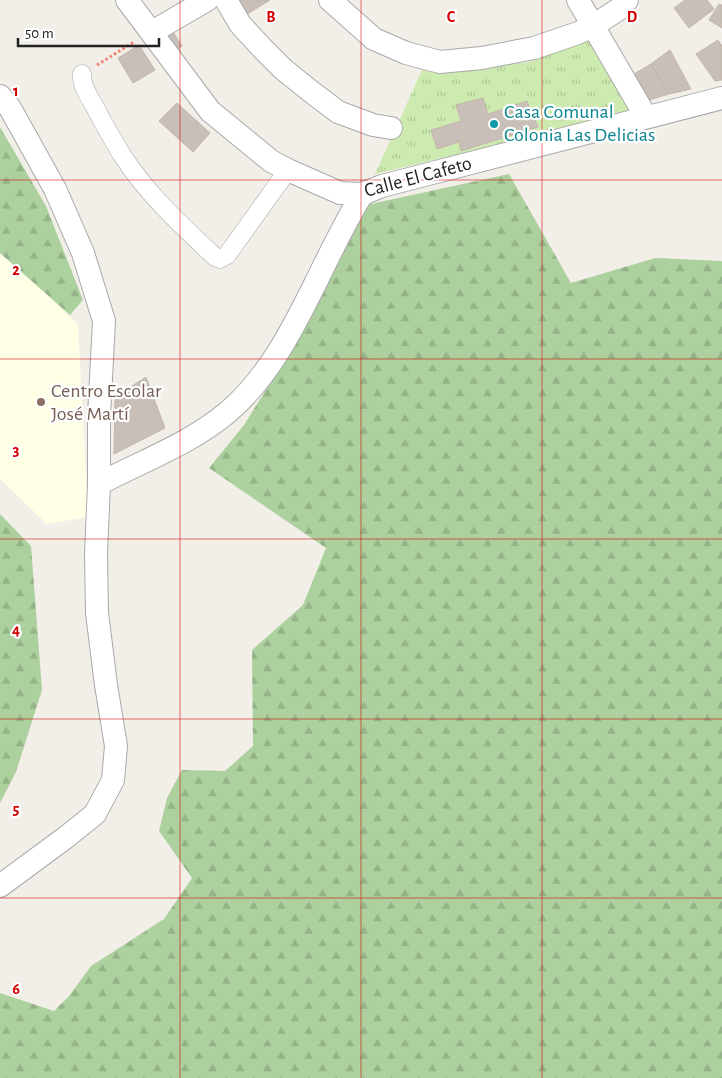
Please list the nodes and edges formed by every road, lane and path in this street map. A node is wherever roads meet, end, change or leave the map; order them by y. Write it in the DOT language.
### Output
graph roads {
  1 [pos="127,0"];
  2 [pos="207,0"];
  3 [pos="226,0"];
  4 [pos="330,0"];
  5 [pos="578,0"];
  6 [pos="627,0"];
  7 [pos="593,26"];
  8 [pos="152,32"];
  9 [pos="82,74"];
  10 [pos="0,96"];
  11 [pos="722,98"];
  12 [pos="646,117"];
  13 [pos="391,128"];
  14 [pos="288,170"];
  15 [pos="362,194"];
  16 [pos="99,484"];
  17 [pos="0,886"];
  1 -- 8 [label="street, Calle El Cafeto"];
  2 -- 8 [label="street"];
  3 -- 13 [label="street"];
  4 -- 7 [label="street"];
  5 -- 7 [label="street"];
  6 -- 7 [label="street"];
  7 -- 12 [label="street"];
  8 -- 9 [label="path"];
  8 -- 14 [label="street, Calle El Cafeto"];
  9 -- 14 [label="street"];
  10 -- 16 [label="street"];
  11 -- 12 [label="street, Calle El Cafeto"];
  12 -- 15 [label="street, Calle El Cafeto"];
  14 -- 15 [label="street, Calle El Cafeto"];
  15 -- 16 [label="street"];
  16 -- 17 [label="street"];
}
